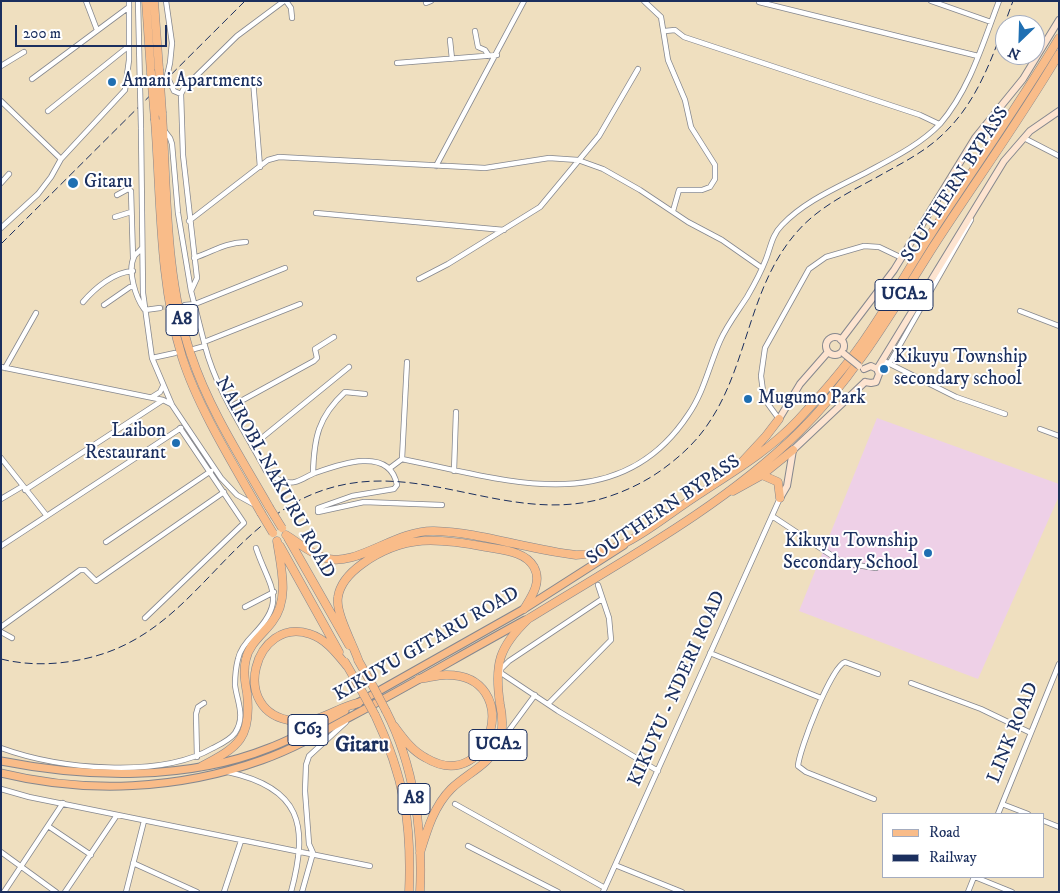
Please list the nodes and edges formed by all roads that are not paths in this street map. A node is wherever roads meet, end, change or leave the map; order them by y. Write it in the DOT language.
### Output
graph roads {
  1 [pos="86,1"];
  2 [pos="129,1"];
  3 [pos="138,1"];
  4 [pos="146,1"];
  5 [pos="154,1"];
  6 [pos="166,1"];
  7 [pos="285,1"];
  8 [pos="524,1"];
  9 [pos="644,1"];
  10 [pos="931,1"];
  11 [pos="999,1"];
  12 [pos="759,2"];
  13 [pos="129,7"];
  14 [pos="292,18"];
  15 [pos="1059,20"];
  16 [pos="991,22"];
  17 [pos="97,30"];
  18 [pos="475,31"];
  19 [pos="665,31"];
  20 [pos="1059,38"];
  21 [pos="450,40"];
  22 [pos="129,46"];
  23 [pos="24,52"];
  24 [pos="1059,54"];
  25 [pos="497,55"];
  26 [pos="488,56"];
  27 [pos="978,56"];
  28 [pos="452,59"];
  29 [pos="397,63"];
  30 [pos="1,66"];
  31 [pos="638,69"];
  32 [pos="260,79"];
  33 [pos="32,80"];
  34 [pos="181,94"];
  35 [pos="1,101"];
  36 [pos="48,111"];
  37 [pos="1059,111"];
  38 [pos="939,124"];
  39 [pos="163,129"];
  40 [pos="1024,138"];
  41 [pos="1059,156"];
  42 [pos="61,159"];
  43 [pos="580,160"];
  44 [pos="436,166"];
  45 [pos="260,167"];
  46 [pos="9,174"];
  47 [pos="1,183"];
  48 [pos="117,195"];
  49 [pos="976,205"];
  50 [pos="673,211"];
  51 [pos="132,212"];
  52 [pos="316,213"];
  53 [pos="115,217"];
  54 [pos="189,221"];
  55 [pos="1,228"];
  56 [pos="504,230"];
  57 [pos="246,242"];
  58 [pos="142,248"];
  59 [pos="133,258"];
  60 [pos="194,258"];
  61 [pos="902,258"];
  62 [pos="285,268"];
  63 [pos="762,268"];
  64 [pos="133,271"];
  65 [pos="419,279"];
  66 [pos="134,287"];
  67 [pos="191,291"];
  68 [pos="83,302"];
  69 [pos="194,304"];
  70 [pos="300,304"];
  71 [pos="185,305"];
  72 [pos="104,306"];
  73 [pos="160,308"];
  74 [pos="145,310"];
  75 [pos="1020,311"];
  76 [pos="36,313"];
  77 [pos="1059,326"];
  78 [pos="334,337"];
  79 [pos="841,340"];
  80 [pos="204,344"];
  81 [pos="194,349"];
  82 [pos="828,352"];
  83 [pos="175,353"];
  84 [pos="842,353"];
  85 [pos="152,358"];
  86 [pos="882,360"];
  87 [pos="407,362"];
  88 [pos="889,364"];
  89 [pos="349,366"];
  90 [pos="3,367"];
  91 [pos="862,368"];
  92 [pos="877,369"];
  93 [pos="866,382"];
  94 [pos="162,385"];
  95 [pos="366,394"];
  96 [pos="152,397"];
  97 [pos="163,400"];
  98 [pos="172,405"];
  99 [pos="230,406"];
  100 [pos="456,412"];
  101 [pos="1005,414"];
  102 [pos="779,419"];
  103 [pos="186,425"];
  104 [pos="180,428"];
  105 [pos="1040,429"];
  106 [pos="1059,436"];
  107 [pos="252,446"];
  108 [pos="793,450"];
  109 [pos="1,458"];
  110 [pos="402,459"];
  111 [pos="390,468"];
  112 [pos="734,470"];
  113 [pos="211,471"];
  114 [pos="454,471"];
  115 [pos="313,473"];
  116 [pos="762,475"];
  117 [pos="24,488"];
  118 [pos="224,492"];
  119 [pos="780,498"];
  120 [pos="1,499"];
  121 [pos="712,503"];
  122 [pos="442,505"];
  123 [pos="260,510"];
  124 [pos="47,516"];
  125 [pos="772,516"];
  126 [pos="284,531"];
  127 [pos="277,541"];
  128 [pos="106,542"];
  129 [pos="625,545"];
  130 [pos="1,546"];
  131 [pos="256,548"];
  132 [pos="876,568"];
  133 [pos="598,585"];
  134 [pos="556,590"];
  135 [pos="274,592"];
  136 [pos="602,599"];
  137 [pos="245,607"];
  138 [pos="524,609"];
  139 [pos="144,618"];
  140 [pos="528,619"];
  141 [pos="1,626"];
  142 [pos="1,632"];
  143 [pos="12,638"];
  144 [pos="710,653"];
  145 [pos="359,662"];
  146 [pos="1059,664"];
  147 [pos="347,666"];
  148 [pos="878,674"];
  149 [pos="419,679"];
  150 [pos="911,683"];
  151 [pos="535,695"];
  152 [pos="821,698"];
  153 [pos="204,703"];
  154 [pos="358,703"];
  155 [pos="548,704"];
  156 [pos="351,717"];
  157 [pos="394,726"];
  158 [pos="507,733"];
  159 [pos="1031,733"];
  160 [pos="1,748"];
  161 [pos="197,756"];
  162 [pos="1,761"];
  163 [pos="202,766"];
  164 [pos="226,771"];
  165 [pos="658,771"];
  166 [pos="1,773"];
  167 [pos="1,789"];
  168 [pos="874,799"];
  169 [pos="62,803"];
  170 [pos="455,804"];
  171 [pos="1002,804"];
  172 [pos="998,813"];
  173 [pos="1025,813"];
  174 [pos="117,815"];
  175 [pos="144,821"];
  176 [pos="1045,821"];
  177 [pos="48,826"];
  178 [pos="1059,827"];
  179 [pos="241,841"];
  180 [pos="468,846"];
  181 [pos="1,852"];
  182 [pos="298,852"];
  183 [pos="313,853"];
  184 [pos="420,853"];
  185 [pos="91,855"];
  186 [pos="133,863"];
  187 [pos="616,865"];
  188 [pos="370,866"];
  189 [pos="21,867"];
  190 [pos="974,878"];
  191 [pos="977,878"];
  192 [pos="604,890"];
  193 [pos="4,892"];
  194 [pos="56,892"];
  195 [pos="65,892"];
  196 [pos="126,892"];
  197 [pos="198,892"];
  198 [pos="224,892"];
  199 [pos="291,892"];
  200 [pos="302,892"];
  201 [pos="409,892"];
  202 [pos="420,892"];
  203 [pos="558,892"];
  204 [pos="682,892"];
  205 [pos="968,892"];
  206 [pos="1012,892"];
  1 -- 17 [label="street"];
  2 -- 13 [label="street"];
  3 -- 58 [label="street, bridge"];
  4 -- 123 [label="highway, NAIROBI-NAKURU ROAD / A8, bridge"];
  5 -- 39 [label="highway, NAIROBI-NAKURU ROAD / A8, bridge"];
  6 -- 34 [label="street"];
  7 -- 14 [label="street"];
  7 -- 34 [label="street"];
  8 -- 25 [label="street"];
  9 -- 19 [label="street"];
  10 -- 16 [label="street"];
  11 -- 16 [label="street"];
  12 -- 27 [label="street"];
  13 -- 17 [label="street"];
  13 -- 22 [label="street"];
  15 -- 61 [label="street"];
  16 -- 27 [label="street"];
  17 -- 33 [label="street"];
  18 -- 26 [label="street"];
  19 -- 38 [label="street"];
  19 -- 50 [label="street"];
  20 -- 112 [label="highway, SOUTHERN BYPASS / UCA2"];
  21 -- 28 [label="street"];
  22 -- 36 [label="street"];
  22 -- 42 [label="street"];
  23 -- 30 [label="street"];
  24 -- 121 [label="highway, SOUTHERN BYPASS / UCA2"];
  25 -- 26 [label="street"];
  25 -- 44 [label="street"];
  26 -- 28 [label="street"];
  27 -- 38 [label="street"];
  28 -- 29 [label="street"];
  31 -- 43 [label="street"];
  32 -- 45 [label="street"];
  34 -- 54 [label="street"];
  35 -- 42 [label="street"];
  37 -- 40 [label="street"];
  38 -- 63 [label="street"];
  39 -- 67 [label="street"];
  39 -- 126 [label="highway, NAIROBI-NAKURU ROAD / A8, bridge"];
  40 -- 41 [label="street"];
  40 -- 49 [label="street"];
  42 -- 55 [label="street"];
  43 -- 44 [label="street"];
  43 -- 50 [label="street"];
  43 -- 56 [label="street"];
  44 -- 45 [label="street"];
  45 -- 54 [label="street"];
  46 -- 47 [label="street"];
  48 -- 51 [label="street"];
  49 -- 86 [label="street"];
  49 -- 88 [label="street"];
  50 -- 63 [label="street"];
  51 -- 53 [label="street"];
  51 -- 59 [label="street"];
  52 -- 56 [label="street"];
  54 -- 60 [label="street"];
  56 -- 65 [label="street"];
  57 -- 60 [label="street"];
  58 -- 59 [label="street"];
  58 -- 74 [label="street"];
  59 -- 64 [label="street"];
  60 -- 67 [label="street"];
  61 -- 79 [label="street"];
  61 -- 102 [label="street"];
  62 -- 69 [label="street"];
  63 -- 114 [label="street"];
  64 -- 66 [label="street"];
  64 -- 68 [label="street"];
  66 -- 72 [label="street"];
  66 -- 74 [label="street"];
  67 -- 69 [label="street"];
  69 -- 71 [label="street"];
  69 -- 80 [label="street"];
  70 -- 80 [label="street"];
  73 -- 74 [label="street"];
  74 -- 85 [label="street"];
  75 -- 77 [label="street"];
  76 -- 90 [label="street"];
  78 -- 99 [label="street"];
  79 -- 82 [label="street"];
  79 -- 84 [label="street"];
  80 -- 81 [label="street"];
  80 -- 99 [label="street"];
  82 -- 84 [label="street"];
  82 -- 102 [label="street"];
  83 -- 85 [label="street"];
  84 -- 91 [label="street, bridge"];
  85 -- 94 [label="street"];
  86 -- 88 [label="street"];
  86 -- 92 [label="street"];
  87 -- 110 [label="street"];
  88 -- 101 [label="street"];
  89 -- 107 [label="street"];
  90 -- 96 [label="street"];
  91 -- 92 [label="street"];
  91 -- 93 [label="street"];
  92 -- 93 [label="street"];
  93 -- 108 [label="street"];
  94 -- 96 [label="street"];
  94 -- 98 [label="street"];
  95 -- 115 [label="street"];
  96 -- 97 [label="street"];
  97 -- 98 [label="street"];
  97 -- 117 [label="street"];
  98 -- 103 [label="street"];
  99 -- 107 [label="street"];
  100 -- 114 [label="street"];
  102 -- 112 [label="highway"];
  103 -- 104 [label="street"];
  103 -- 123 [label="street"];
  104 -- 113 [label="street"];
  104 -- 124 [label="street"];
  105 -- 106 [label="street"];
  107 -- 115 [label="street"];
  108 -- 116 [label="highway"];
  108 -- 119 [label="street"];
  109 -- 117 [label="street"];
  110 -- 111 [label="street"];
  110 -- 114 [label="street"];
  111 -- 115 [label="street"];
  111 -- 122 [label="street"];
  112 -- 129 [label="highway, SOUTHERN BYPASS / UCA2"];
  113 -- 118 [label="street"];
  113 -- 128 [label="street"];
  116 -- 119 [label="highway"];
  116 -- 121 [label="highway"];
  117 -- 120 [label="street"];
  117 -- 124 [label="street"];
  118 -- 139 [label="street"];
  118 -- 141 [label="street"];
  119 -- 125 [label="street, KIKUYU - NDERI ROAD"];
  121 -- 140 [label="highway, SOUTHERN BYPASS / UCA2"];
  123 -- 127 [label="highway, NAIROBI-NAKURU ROAD / A8, bridge"];
  124 -- 130 [label="street"];
  125 -- 132 [label="street"];
  125 -- 144 [label="street, KIKUYU - NDERI ROAD"];
  126 -- 129 [label="highway"];
  126 -- 145 [label="highway, NAIROBI-NAKURU ROAD / A8"];
  127 -- 147 [label="highway, NAIROBI-NAKURU ROAD / A8"];
  127 -- 163 [label="highway, C63"];
  129 -- 134 [label="main road, SOUTHERN BYPASS / C63"];
  131 -- 135 [label="street"];
  133 -- 136 [label="street"];
  134 -- 138 [label="main road, KIKUYU GITARU ROAD / C63"];
  135 -- 137 [label="street"];
  135 -- 161 [label="street"];
  136 -- 151 [label="street"];
  136 -- 155 [label="street"];
  138 -- 145 [label="highway"];
  138 -- 154 [label="main road, KIKUYU GITARU ROAD / C63"];
  140 -- 149 [label="main road, SOUTHERN BYPASS / C63"];
  140 -- 184 [label="highway, UCA2"];
  142 -- 143 [label="street"];
  144 -- 152 [label="street"];
  144 -- 165 [label="street, KIKUYU - NDERI ROAD"];
  145 -- 157 [label="highway, NAIROBI-NAKURU ROAD / A8, bridge"];
  146 -- 159 [label="street, LINK ROAD"];
  147 -- 154 [label="highway"];
  147 -- 201 [label="highway, NAIROBI-NAKURU ROAD / A8, bridge"];
  148 -- 152 [label="street"];
  149 -- 156 [label="main road, SOUTHERN BYPASS / C63"];
  149 -- 157 [label="highway"];
  150 -- 159 [label="street"];
  151 -- 155 [label="street"];
  151 -- 158 [label="street"];
  152 -- 168 [label="street"];
  153 -- 161 [label="street"];
  154 -- 163 [label="main road, KIKUYU GITARU ROAD / C63"];
  155 -- 165 [label="street"];
  156 -- 164 [label="main road, C63"];
  156 -- 183 [label="street"];
  157 -- 184 [label="highway, A8"];
  159 -- 171 [label="street, LINK ROAD"];
  160 -- 161 [label="street"];
  162 -- 163 [label="main road, C63"];
  164 -- 166 [label="main road, C63"];
  164 -- 182 [label="street"];
  165 -- 187 [label="street, KIKUYU - NDERI ROAD"];
  167 -- 169 [label="street"];
  169 -- 174 [label="street"];
  169 -- 177 [label="street"];
  170 -- 192 [label="street"];
  171 -- 172 [label="street, LINK ROAD"];
  171 -- 173 [label="street"];
  174 -- 175 [label="street"];
  174 -- 185 [label="street"];
  175 -- 179 [label="street"];
  175 -- 186 [label="street"];
  176 -- 178 [label="street"];
  177 -- 185 [label="street"];
  177 -- 189 [label="street"];
  179 -- 182 [label="street"];
  179 -- 198 [label="street"];
  180 -- 203 [label="street"];
  181 -- 189 [label="street"];
  182 -- 183 [label="street"];
  182 -- 199 [label="street"];
  183 -- 188 [label="street"];
  183 -- 200 [label="street"];
  184 -- 202 [label="highway, A8"];
  185 -- 195 [label="street"];
  186 -- 196 [label="street"];
  186 -- 197 [label="street"];
  187 -- 192 [label="street, KIKUYU - NDERI ROAD"];
  187 -- 204 [label="street"];
  189 -- 193 [label="street"];
  189 -- 194 [label="street"];
  190 -- 205 [label="street"];
  191 -- 206 [label="street"];
}
